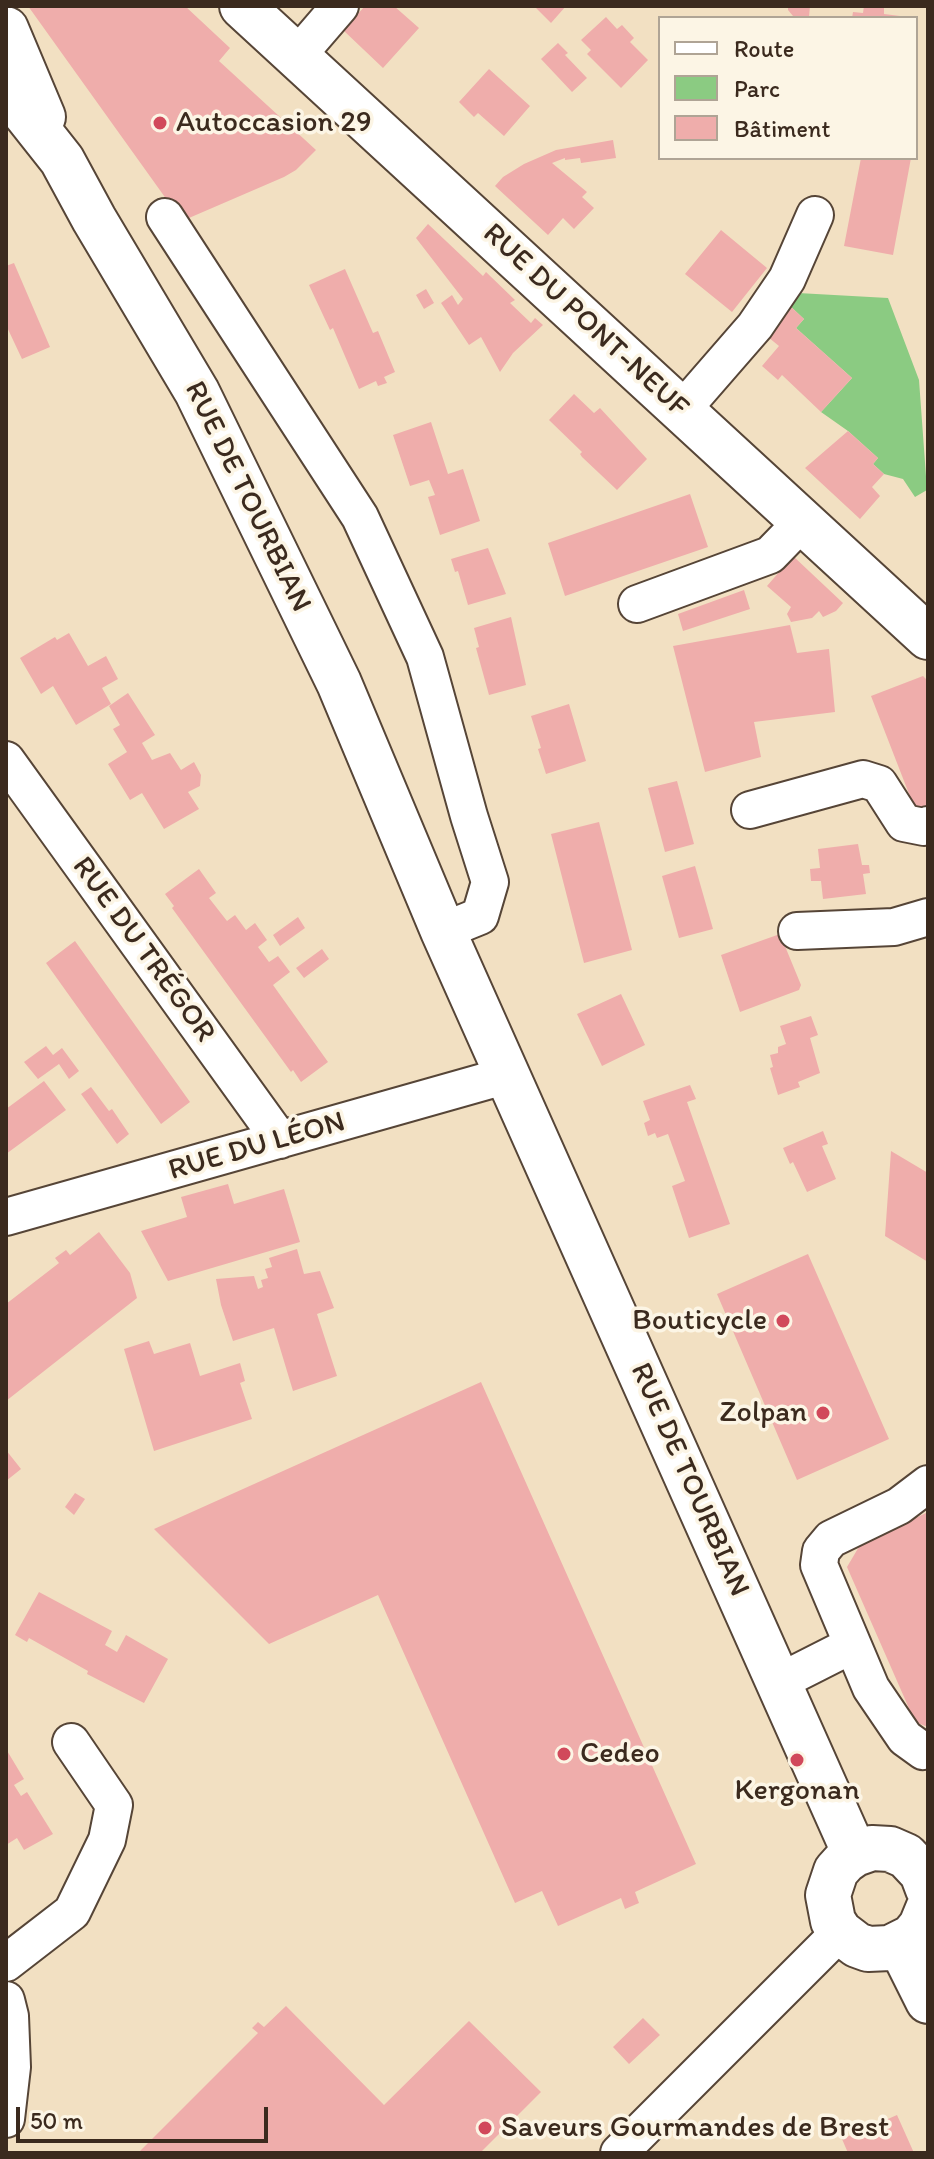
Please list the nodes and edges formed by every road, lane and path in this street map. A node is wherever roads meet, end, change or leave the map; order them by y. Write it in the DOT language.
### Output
graph roads {
  1 [pos="242,6"];
  2 [pos="340,6"];
  3 [pos="6,29"];
  4 [pos="297,56"];
  5 [pos="6,89"];
  6 [pos="62,160"];
  7 [pos="815,215"];
  8 [pos="165,217"];
  9 [pos="682,410"];
  10 [pos="803,521"];
  11 [pos="637,604"];
  12 [pos="928,637"];
  13 [pos="6,760"];
  14 [pos="750,810"];
  15 [pos="928,825"];
  16 [pos="928,917"];
  17 [pos="443,931"];
  18 [pos="797,931"];
  19 [pos="508,1075"];
  20 [pos="280,1140"];
  21 [pos="6,1217"];
  22 [pos="928,1484"];
  23 [pos="852,1645"];
  24 [pos="779,1682"];
  25 [pos="71,1742"];
  26 [pos="928,1749"];
  27 [pos="855,1854"];
  28 [pos="923,1865"];
  29 [pos="928,1909"];
  30 [pos="840,1932"];
  31 [pos="900,1945"];
  32 [pos="6,1963"];
  33 [pos="6,2000"];
  34 [pos="928,2001"];
  35 [pos="6,2119"];
  36 [pos="619,2153"];
  1 -- 4 [label="main road, RUE DU PONT-NEUF"];
  2 -- 4 [label="street"];
  3 -- 6 [label="main road"];
  4 -- 9 [label="main road, RUE DU PONT-NEUF"];
  5 -- 6 [label="main road, RUE DE TOURBIAN"];
  6 -- 17 [label="main road, RUE DE TOURBIAN"];
  7 -- 9 [label="street"];
  8 -- 17 [label="street"];
  9 -- 10 [label="main road, RUE DU PONT-NEUF"];
  10 -- 11 [label="street"];
  10 -- 12 [label="main road, RUE DU PONT-NEUF"];
  13 -- 20 [label="street, RUE DU TRÉGOR"];
  14 -- 15 [label="street"];
  16 -- 18 [label="street"];
  17 -- 19 [label="main road, RUE DE TOURBIAN"];
  19 -- 20 [label="street, RUE DU LÉON"];
  19 -- 24 [label="main road, RUE DE TOURBIAN"];
  20 -- 21 [label="street, RUE DU LÉON"];
  22 -- 23 [label="street"];
  23 -- 24 [label="street"];
  23 -- 26 [label="street"];
  24 -- 27 [label="main road, RUE DE TOURBIAN"];
  25 -- 32 [label="street"];
  27 -- 28 [label="main road"];
  27 -- 30 [label="main road"];
  29 -- 31 [label="main road"];
  30 -- 31 [label="main road"];
  30 -- 36 [label="street"];
  31 -- 34 [label="main road"];
  33 -- 35 [label="street"];
}
